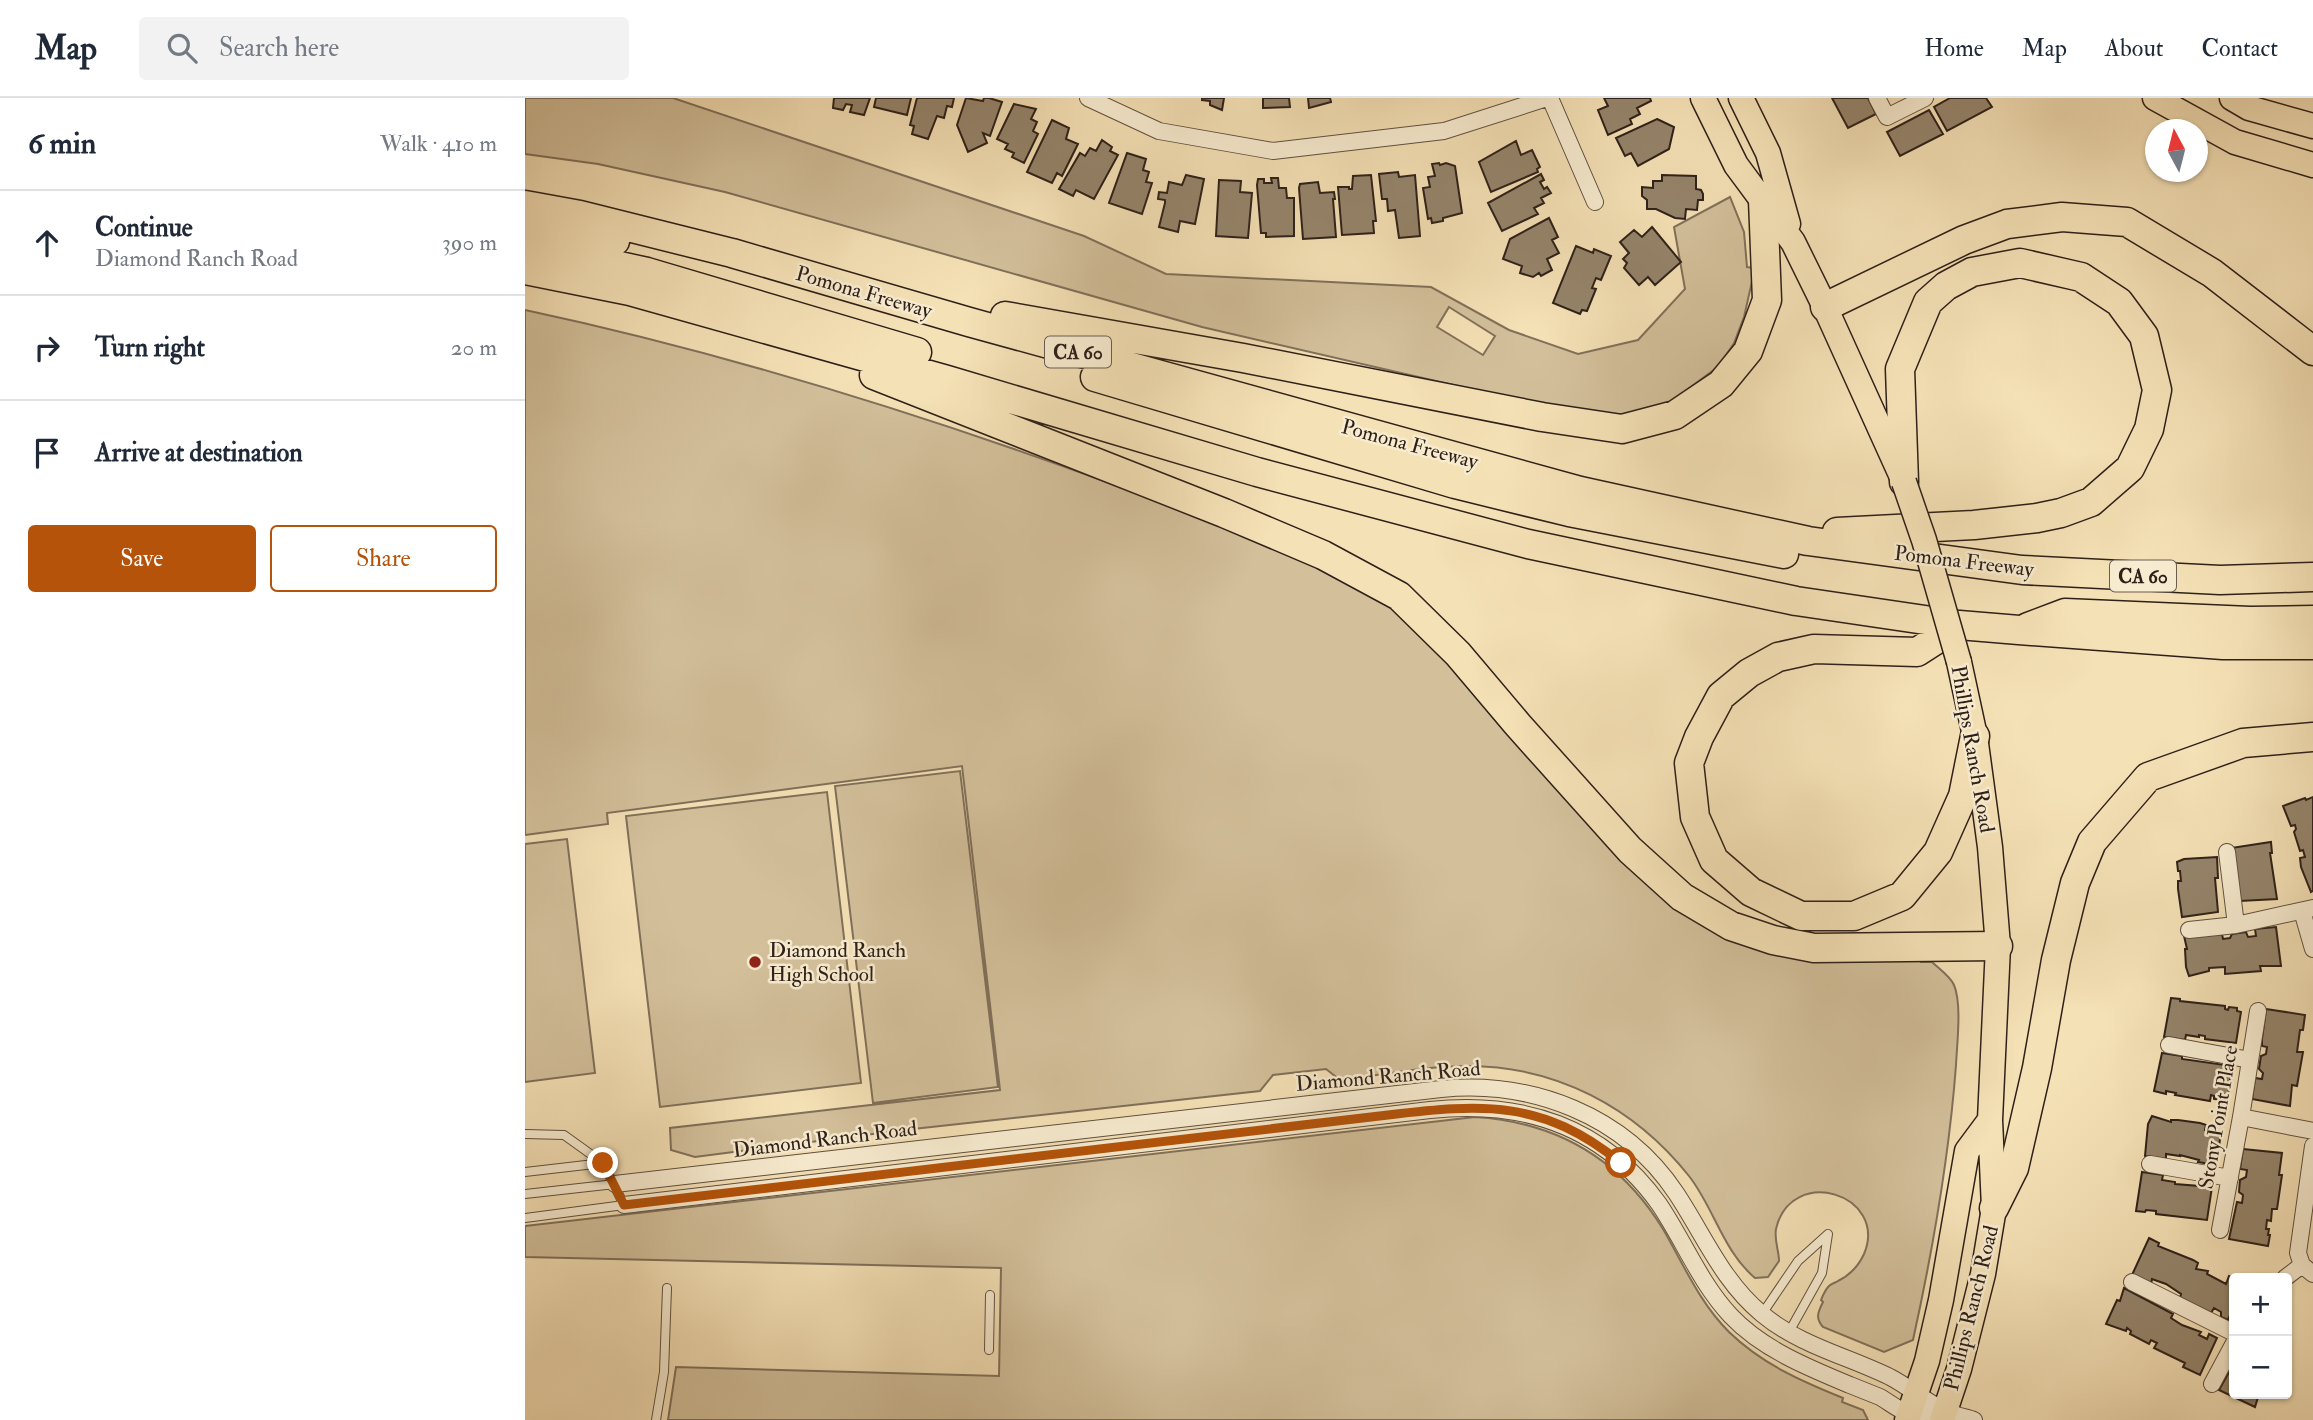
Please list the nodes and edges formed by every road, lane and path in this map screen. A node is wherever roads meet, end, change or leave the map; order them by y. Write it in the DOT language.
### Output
graph roads {
  1 [pos="1088,98"];
  2 [pos="1548,98"];
  3 [pos="1703,98"];
  4 [pos="1741,98"];
  5 [pos="1877,98"];
  6 [pos="1925,98"];
  7 [pos="2155,98"];
  8 [pos="2232,98"];
  9 [pos="2313,127"];
  10 [pos="2313,165"];
  11 [pos="1763,200"];
  12 [pos="1595,202"];
  13 [pos="525,205"];
  14 [pos="525,225"];
  15 [pos="1793,242"];
  16 [pos="525,245"];
  17 [pos="525,270"];
  18 [pos="854,289"];
  19 [pos="1825,307"];
  20 [pos="738,321"];
  21 [pos="2313,351"];
  22 [pos="1086,421"];
  23 [pos="1904,482"];
  24 [pos="1780,535"];
  25 [pos="1973,563"];
  26 [pos="2313,578"];
  27 [pos="2313,620"];
  28 [pos="1959,625"];
  29 [pos="2019,630"];
  30 [pos="2313,645"];
  31 [pos="1975,736"];
  32 [pos="2313,737"];
  33 [pos="2227,852"];
  34 [pos="2308,909"];
  35 [pos="2235,925"];
  36 [pos="2189,930"];
  37 [pos="1998,946"];
  38 [pos="2313,948"];
  39 [pos="2258,1011"];
  40 [pos="2169,1045"];
  41 [pos="2250,1060"];
  42 [pos="2241,1117"];
  43 [pos="1990,1120"];
  44 [pos="2313,1131"];
  45 [pos="525,1134"];
  46 [pos="2313,1146"];
  47 [pos="603,1163"];
  48 [pos="2150,1164"];
  49 [pos="525,1172"];
  50 [pos="2229,1178"];
  51 [pos="615,1184"];
  52 [pos="525,1194"];
  53 [pos="624,1205"];
  54 [pos="1994,1209"];
  55 [pos="525,1218"];
  56 [pos="2220,1230"];
  57 [pos="2308,1269"];
  58 [pos="2132,1282"];
  59 [pos="667,1288"];
  60 [pos="991,1295"];
  61 [pos="1762,1314"];
  62 [pos="2229,1331"];
  63 [pos="1789,1332"];
  64 [pos="989,1350"];
  65 [pos="2229,1353"];
  66 [pos="2213,1384"];
  67 [pos="1911,1409"];
  68 [pos="1943,1415"];
  69 [pos="656,1420"];
  70 [pos="1975,1420"];
  1 -- 2 [label="street"];
  2 -- 12 [label="street"];
  3 -- 11 [label="main road, Phillips Ranch Road"];
  4 -- 15 [label="main road, Phillips Ranch Road"];
  5 -- 6 [label="street"];
  7 -- 10 [label="main road"];
  8 -- 9 [label="main road"];
  11 -- 15 [label="main road, Phillips Ranch Road"];
  11 -- 18 [label="highway"];
  13 -- 18 [label="highway, Pomona Freeway / CA 60"];
  14 -- 25 [label="highway"];
  15 -- 19 [label="main road, Phillips Ranch Road"];
  16 -- 22 [label="highway"];
  17 -- 20 [label="highway"];
  18 -- 24 [label="highway, Pomona Freeway / CA 60"];
  19 -- 21 [label="highway"];
  19 -- 23 [label="main road, Phillips Ranch Road"];
  20 -- 22 [label="highway"];
  20 -- 37 [label="highway"];
  22 -- 28 [label="highway"];
  23 -- 24 [label="highway"];
  23 -- 31 [label="main road, Phillips Ranch Road, bridge"];
  24 -- 25 [label="highway, Pomona Freeway / CA 60"];
  25 -- 26 [label="highway, Pomona Freeway / CA 60"];
  27 -- 29 [label="highway"];
  28 -- 29 [label="highway"];
  28 -- 31 [label="highway"];
  29 -- 30 [label="highway"];
  31 -- 37 [label="main road, Phillips Ranch Road"];
  32 -- 54 [label="highway"];
  33 -- 35 [label="street"];
  34 -- 35 [label="street"];
  34 -- 38 [label="street"];
  35 -- 36 [label="street"];
  37 -- 43 [label="main road, Phillips Ranch Road"];
  39 -- 41 [label="street, Stony Point Place"];
  40 -- 41 [label="street"];
  41 -- 42 [label="street, Stony Point Place"];
  42 -- 44 [label="street"];
  42 -- 50 [label="street, Stony Point Place"];
  43 -- 54 [label="main road, Phillips Ranch Road"];
  43 -- 67 [label="main road, Phillips Ranch Road"];
  45 -- 47 [label="lane"];
  46 -- 57 [label="street"];
  47 -- 49 [label="lane"];
  47 -- 51 [label="lane"];
  48 -- 50 [label="street"];
  50 -- 56 [label="street, Stony Point Place"];
  51 -- 52 [label="lane"];
  51 -- 53 [label="lane"];
  51 -- 61 [label="street, Diamond Ranch Road"];
  53 -- 55 [label="lane"];
  53 -- 67 [label="street, Diamond Ranch Road"];
  54 -- 68 [label="main road, Phillips Ranch Road"];
  58 -- 62 [label="street"];
  59 -- 69 [label="lane"];
  60 -- 64 [label="lane"];
  61 -- 63 [label="street, Diamond Ranch Road"];
  61 -- 63 [label="lane"];
  63 -- 67 [label="street, Diamond Ranch Road"];
  65 -- 66 [label="street"];
  67 -- 68 [label="street, Diamond Ranch Road"];
  68 -- 70 [label="street, Diamond Ranch Road"];
}
